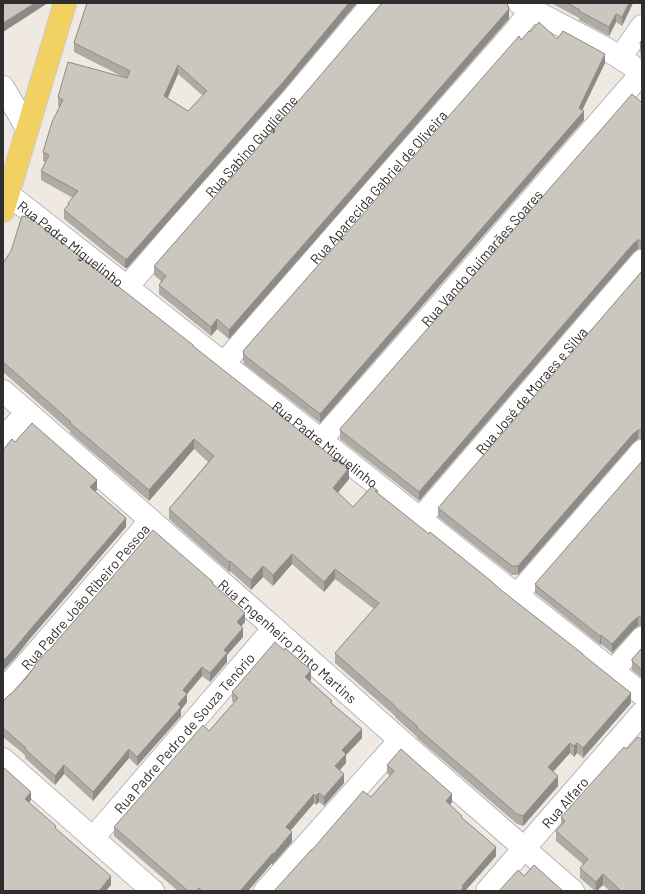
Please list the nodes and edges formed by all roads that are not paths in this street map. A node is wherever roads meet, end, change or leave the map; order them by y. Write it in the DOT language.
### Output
graph roads {
  1 [pos="65,3"];
  2 [pos="373,3"];
  3 [pos="525,6"];
  4 [pos="642,26"];
  5 [pos="620,58"];
  6 [pos="641,75"];
  7 [pos="3,87"];
  8 [pos="27,128"];
  9 [pos="6,202"];
  10 [pos="642,261"];
  11 [pos="127,287"];
  12 [pos="224,364"];
  13 [pos="3,391"];
  14 [pos="27,412"];
  15 [pos="3,439"];
  16 [pos="321,440"];
  17 [pos="642,451"];
  18 [pos="420,519"];
  19 [pos="150,521"];
  20 [pos="517,595"];
  21 [pos="274,628"];
  22 [pos="642,638"];
  23 [pos="613,671"];
  24 [pos="3,691"];
  25 [pos="642,694"];
  26 [pos="642,713"];
  27 [pos="400,740"];
  28 [pos="3,759"];
  29 [pos="93,838"];
  30 [pos="525,849"];
  31 [pos="153,891"];
  32 [pos="264,891"];
  33 [pos="488,891"];
  34 [pos="573,891"];
  1 -- 8 [label="main road"];
  2 -- 11 [label="street, Rua Sabino Guglielme"];
  3 -- 5 [label="street"];
  3 -- 12 [label="street, Rua Aparecida Gabriel de Oliveira"];
  4 -- 5 [label="street"];
  5 -- 6 [label="street"];
  6 -- 16 [label="street, Rua Vando Guimarães Soares"];
  7 -- 8 [label="street"];
  8 -- 9 [label="main road"];
  9 -- 11 [label="street, Rua Padre Miguelinho"];
  10 -- 18 [label="street, Rua José de Moraes e Silva"];
  11 -- 12 [label="street, Rua Padre Miguelinho"];
  12 -- 16 [label="street, Rua Padre Miguelinho"];
  13 -- 14 [label="street, Rua Engenheiro Pinto Martins"];
  14 -- 15 [label="street"];
  14 -- 19 [label="street, Rua Engenheiro Pinto Martins"];
  16 -- 18 [label="street, Rua Padre Miguelinho"];
  17 -- 20 [label="street"];
  18 -- 20 [label="street, Rua Padre Miguelinho"];
  19 -- 21 [label="street, Rua Engenheiro Pinto Martins"];
  19 -- 24 [label="street, Rua Padre João Ribeiro Pessoa"];
  20 -- 23 [label="street, Rua Padre Miguelinho"];
  21 -- 27 [label="street, Rua Engenheiro Pinto Martins"];
  21 -- 29 [label="street, Rua Padre Pedro de Souza Tenório"];
  22 -- 23 [label="street"];
  23 -- 25 [label="street, Rua Padre Miguelinho"];
  26 -- 30 [label="street, Rua Alfaro"];
  27 -- 30 [label="street, Rua Engenheiro Pinto Martins"];
  27 -- 32 [label="street"];
  28 -- 29 [label="street"];
  29 -- 31 [label="street"];
  30 -- 33 [label="street, Rua Alfaro"];
  30 -- 34 [label="street, Rua Engenheiro Pinto Martins"];
}
